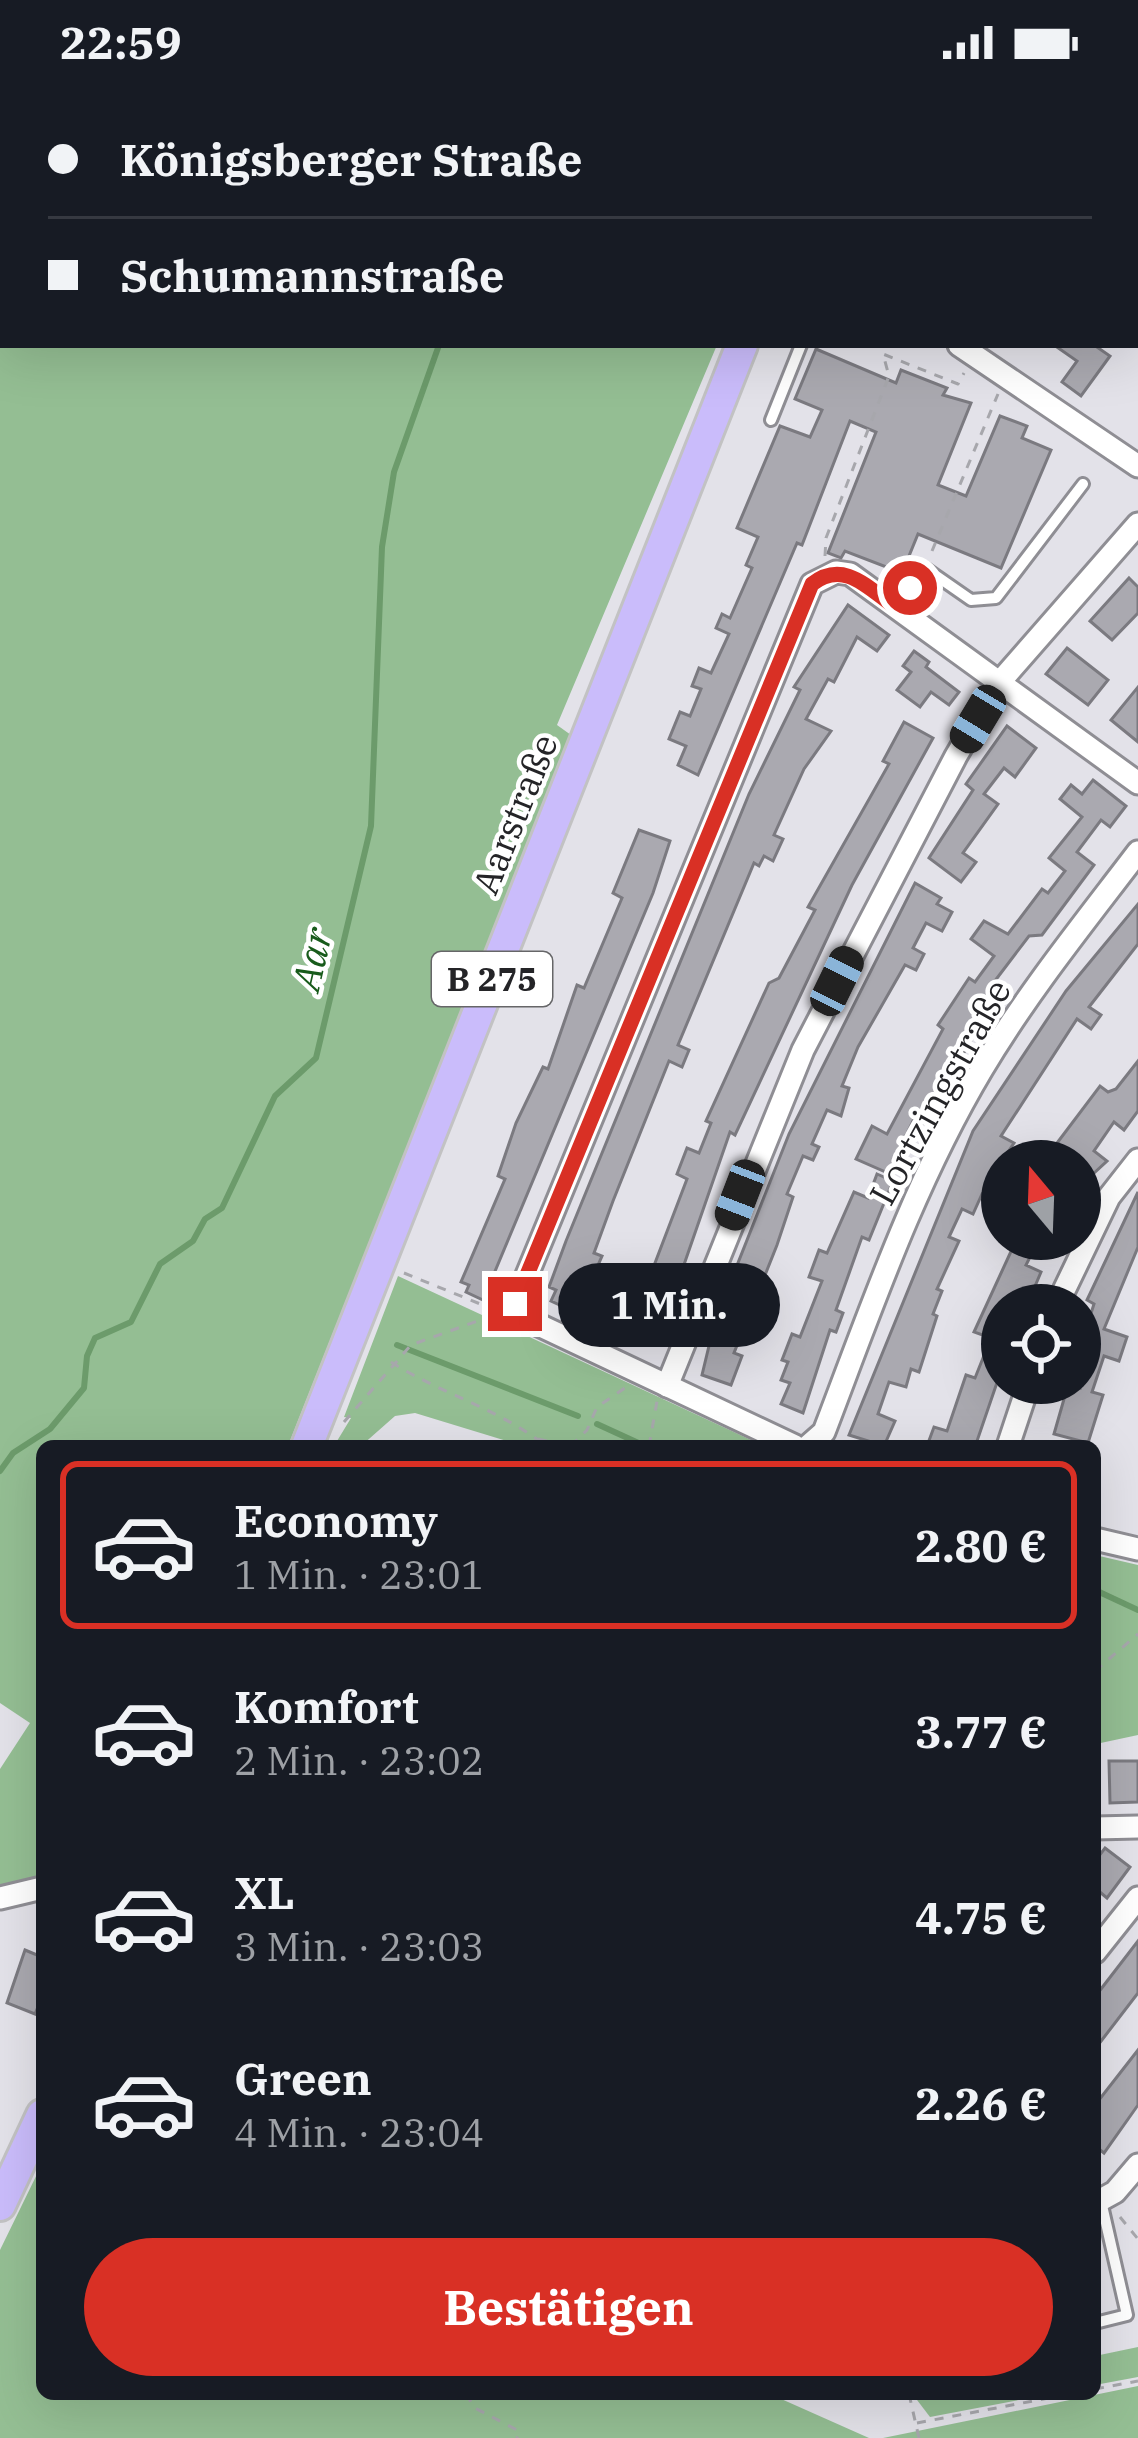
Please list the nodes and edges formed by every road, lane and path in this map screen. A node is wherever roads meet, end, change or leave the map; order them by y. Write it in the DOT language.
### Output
graph roads {
  1 [pos="741,348"];
  2 [pos="800,348"];
  3 [pos="980,352"];
  4 [pos="1005,376"];
  5 [pos="771,420"];
  6 [pos="1138,466"];
  7 [pos="1083,484"];
  8 [pos="1138,524"];
  9 [pos="925,568"];
  10 [pos="823,575"];
  11 [pos="896,608"];
  12 [pos="999,683"];
  13 [pos="1138,783"];
  14 [pos="1138,852"];
  15 [pos="1138,1160"];
  16 [pos="396,1270"];
  17 [pos="1067,1284"];
  18 [pos="391,1362"];
  19 [pos="635,1371"];
  20 [pos="667,1386"];
  21 [pos="1022,1404"];
  22 [pos="337,1429"];
  23 [pos="537,1438"];
  24 [pos="309,1440"];
  25 [pos="539,1440"];
  26 [pos="546,1440"];
  27 [pos="577,1440"];
  28 [pos="650,1440"];
  29 [pos="782,1440"];
  30 [pos="815,1440"];
  31 [pos="1010,1440"];
  32 [pos="1101,1540"];
  33 [pos="1138,1549"];
  34 [pos="1138,1634"];
  35 [pos="1101,1664"];
  36 [pos="1107,1665"];
  37 [pos="1101,1668"];
  38 [pos="1138,1827"];
  39 [pos="1101,1828"];
  40 [pos="36,1889"];
  41 [pos="0,1898"];
  42 [pos="1138,1898"];
  43 [pos="1101,1944"];
  44 [pos="36,2128"];
  45 [pos="1138,2165"];
  46 [pos="1101,2201"];
  47 [pos="0,2205"];
  48 [pos="1138,2240"];
  49 [pos="1101,2321"];
  50 [pos="1138,2381"];
  51 [pos="1101,2388"];
  52 [pos="470,2400"];
  53 [pos="910,2400"];
  54 [pos="1038,2400"];
  55 [pos="916,2423"];
  56 [pos="517,2438"];
  57 [pos="919,2438"];
  1 -- 24 [label="main road, Aarstraße / B 275"];
  2 -- 5 [label="lane"];
  3 -- 4 [label="street"];
  3 -- 10 [label="path"];
  4 -- 6 [label="street"];
  4 -- 9 [label="path"];
  7 -- 9 [label="lane"];
  8 -- 12 [label="street"];
  9 -- 11 [label="lane"];
  10 -- 11 [label="street"];
  10 -- 19 [label="street"];
  11 -- 12 [label="street"];
  12 -- 13 [label="street"];
  12 -- 20 [label="street"];
  14 -- 30 [label="street, Lortzingstraße"];
  15 -- 17 [label="street"];
  16 -- 18 [label="path"];
  18 -- 22 [label="path"];
  18 -- 23 [label="path"];
  19 -- 20 [label="street"];
  19 -- 27 [label="path"];
  20 -- 28 [label="path"];
  20 -- 29 [label="street"];
  21 -- 31 [label="street"];
  23 -- 25 [label="path"];
  23 -- 26 [label="path"];
  32 -- 33 [label="street"];
  34 -- 36 [label="path"];
  35 -- 36 [label="path"];
  36 -- 37 [label="path"];
  38 -- 39 [label="street"];
  40 -- 41 [label="street"];
  42 -- 43 [label="street"];
  44 -- 47 [label="main road"];
  45 -- 46 [label="street"];
  46 -- 48 [label="path"];
  46 -- 49 [label="lane"];
  50 -- 51 [label="path"];
  52 -- 56 [label="path"];
  53 -- 55 [label="path"];
  54 -- 55 [label="path"];
  55 -- 57 [label="path"];
}
